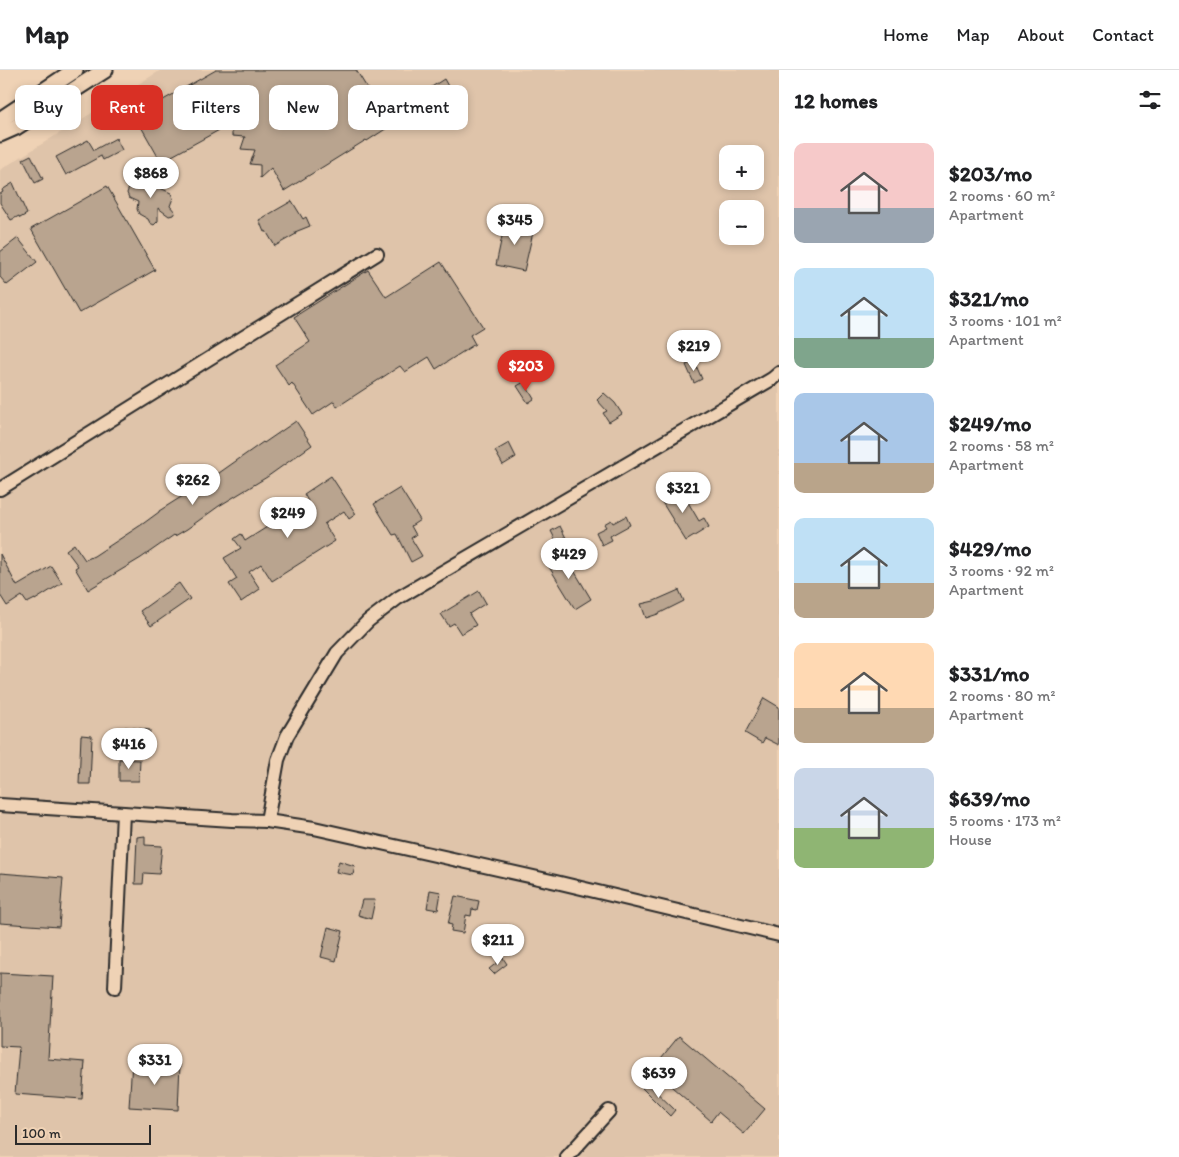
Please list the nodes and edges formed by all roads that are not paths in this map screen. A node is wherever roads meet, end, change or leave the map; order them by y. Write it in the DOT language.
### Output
graph roads {
  1 [pos="75,70"];
  2 [pos="105,70"];
  3 [pos="0,120"];
  4 [pos="0,134"];
  5 [pos="377,254"];
  6 [pos="779,373"];
  7 [pos="0,489"];
  8 [pos="0,805"];
  9 [pos="123,813"];
  10 [pos="267,821"];
  11 [pos="779,934"];
  12 [pos="115,987"];
  13 [pos="609,1111"];
  14 [pos="567,1157"];
  1 -- 3 [label="main road"];
  2 -- 4 [label="main road"];
  5 -- 7 [label="street"];
  6 -- 10 [label="street"];
  8 -- 9 [label="street"];
  9 -- 10 [label="street"];
  9 -- 12 [label="street"];
  10 -- 11 [label="street"];
  13 -- 14 [label="street"];
}
